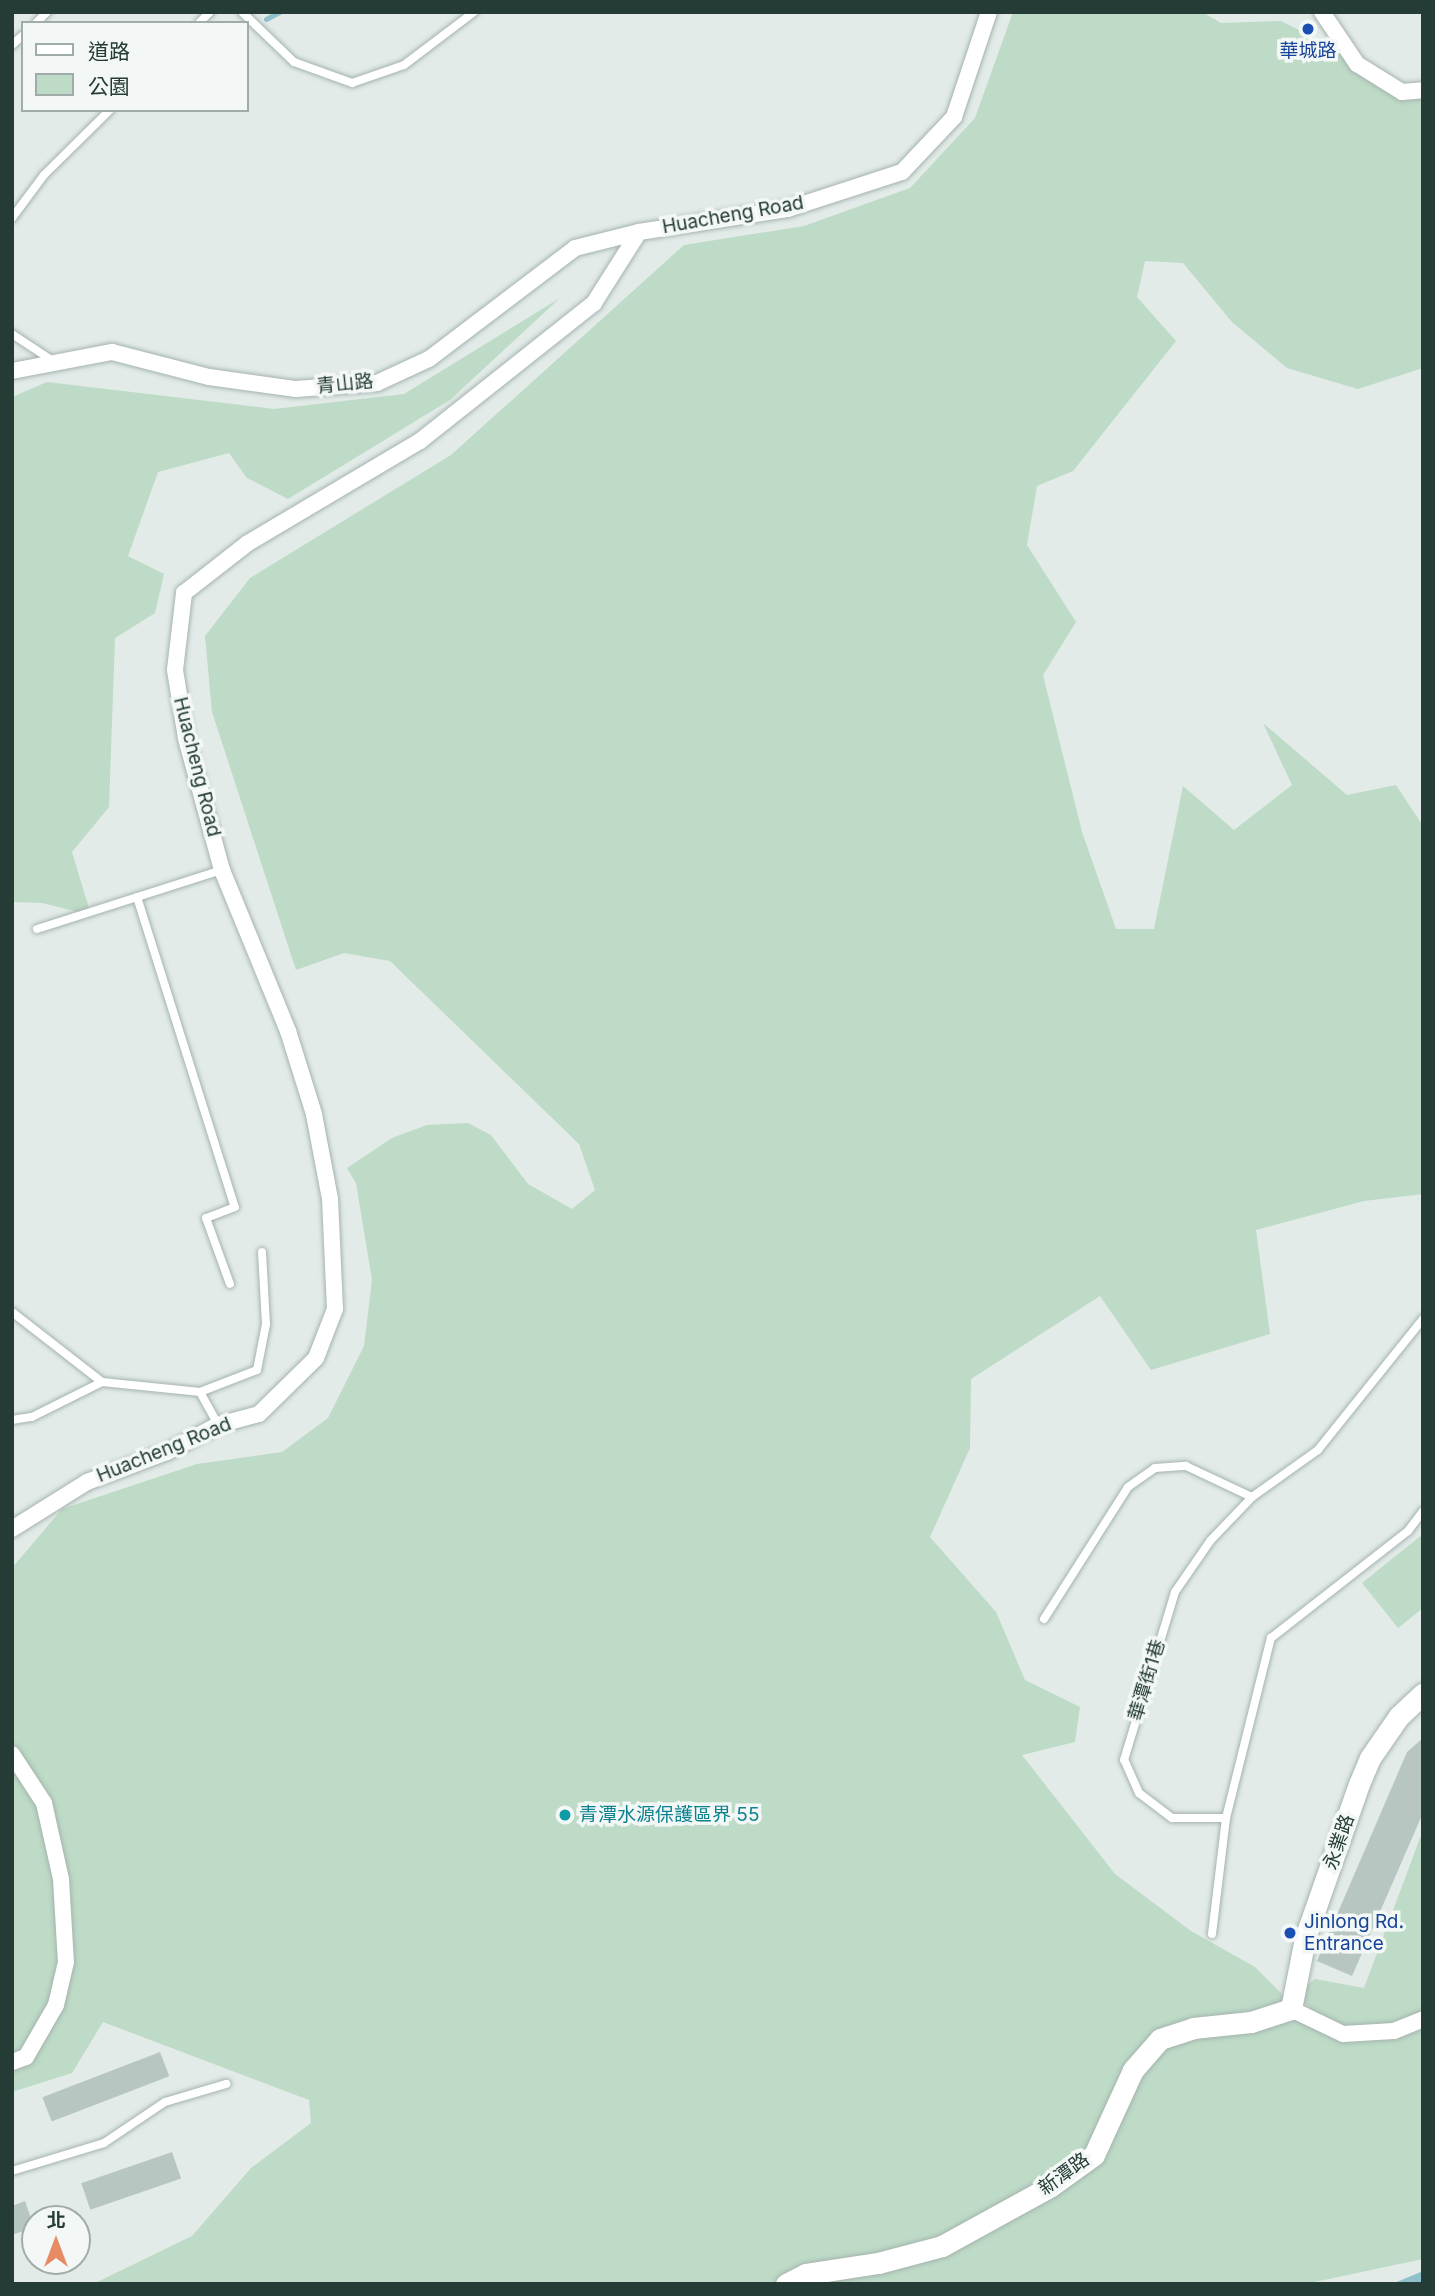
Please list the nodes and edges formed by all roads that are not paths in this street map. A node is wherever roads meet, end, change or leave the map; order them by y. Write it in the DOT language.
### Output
graph roads {
  1 [pos="242,12"];
  2 [pos="474,12"];
  3 [pos="989,12"];
  4 [pos="1322,12"];
  5 [pos="1423,90"];
  6 [pos="108,112"];
  7 [pos="12,218"];
  8 [pos="639,232"];
  9 [pos="12,334"];
  10 [pos="53,361"];
  11 [pos="12,371"];
  12 [pos="222,870"];
  13 [pos="137,897"];
  14 [pos="37,929"];
  15 [pos="262,1252"];
  16 [pos="230,1284"];
  17 [pos="12,1312"];
  18 [pos="1423,1319"];
  19 [pos="102,1382"];
  20 [pos="200,1392"];
  21 [pos="12,1420"];
  22 [pos="218,1425"];
  23 [pos="1252,1497"];
  24 [pos="1423,1511"];
  25 [pos="12,1529"];
  26 [pos="1044,1619"];
  27 [pos="1423,1694"];
  28 [pos="12,1754"];
  29 [pos="1226,1818"];
  30 [pos="1212,1934"];
  31 [pos="1291,2008"];
  32 [pos="1423,2019"];
  33 [pos="12,2062"];
  34 [pos="226,2084"];
  35 [pos="12,2171"];
  36 [pos="786,2284"];
  1 -- 2 [label="lane"];
  3 -- 8 [label="street, Huacheng Road"];
  4 -- 5 [label="street"];
  6 -- 7 [label="lane"];
  8 -- 10 [label="street, 青山路"];
  8 -- 12 [label="street, Huacheng Road"];
  9 -- 10 [label="lane"];
  10 -- 11 [label="street, 青山路"];
  12 -- 13 [label="lane"];
  12 -- 22 [label="street, Huacheng Road"];
  13 -- 14 [label="lane"];
  13 -- 16 [label="lane"];
  15 -- 20 [label="lane"];
  17 -- 19 [label="lane"];
  18 -- 23 [label="lane, 華潭街1巷"];
  19 -- 20 [label="lane"];
  19 -- 21 [label="lane"];
  20 -- 22 [label="lane"];
  22 -- 25 [label="street, Huacheng Road"];
  23 -- 26 [label="lane"];
  23 -- 29 [label="lane, 華潭街1巷"];
  24 -- 29 [label="lane"];
  27 -- 31 [label="street, 永業路"];
  28 -- 33 [label="street"];
  29 -- 30 [label="lane"];
  31 -- 32 [label="street"];
  31 -- 36 [label="street, 新潭路"];
  34 -- 35 [label="lane"];
}
